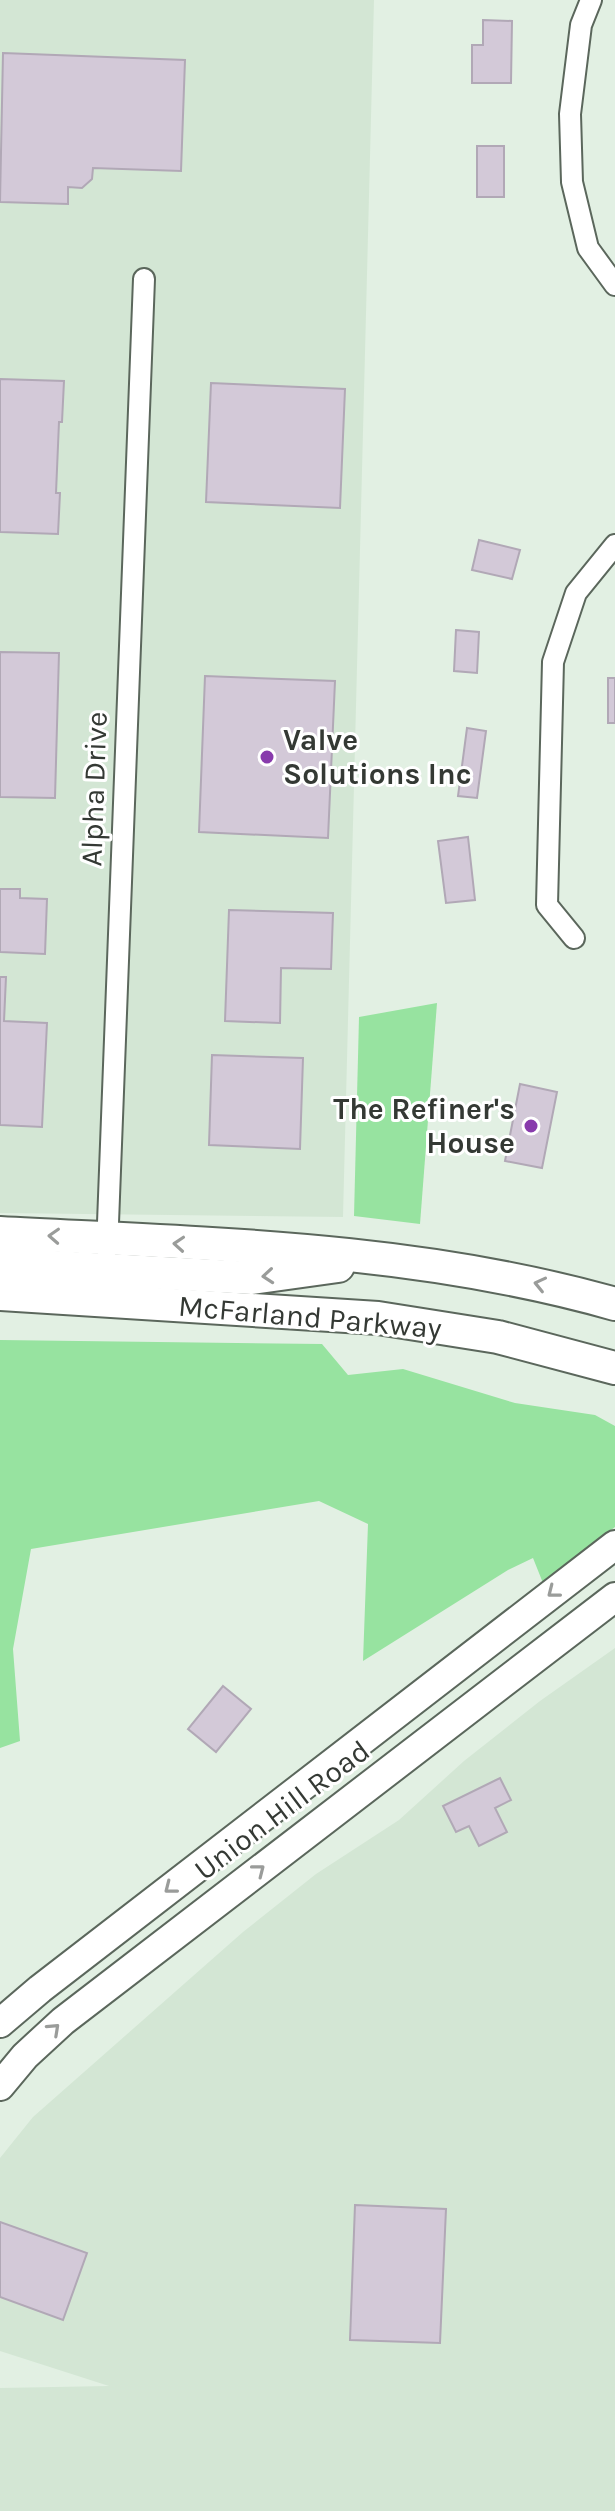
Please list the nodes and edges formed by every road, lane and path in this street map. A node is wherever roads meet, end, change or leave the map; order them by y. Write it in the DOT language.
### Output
graph roads {
  1 [pos="591,0"];
  2 [pos="144,279"];
  3 [pos="615,285"];
  4 [pos="615,545"];
  5 [pos="574,938"];
  6 [pos="0,1233"];
  7 [pos="0,1264"];
  8 [pos="106,1270"];
  9 [pos="0,1294"];
  10 [pos="615,1304"];
  11 [pos="615,1368"];
  12 [pos="615,1545"];
  13 [pos="615,1597"];
  14 [pos="0,2023"];
  15 [pos="0,2086"];
  1 -- 3 [label="street"];
  2 -- 8 [label="street, Alpha Drive"];
  4 -- 5 [label="street"];
  8 -- 6 [label="main road, McFarland Parkway, one-way"];
  7 -- 8 [label="main road"];
  8 -- 9 [label="main road, McFarland Parkway"];
  10 -- 8 [label="main road, McFarland Parkway, one-way"];
  8 -- 11 [label="main road, McFarland Parkway"];
  12 -- 14 [label="street, Union Hill Road, one-way"];
  15 -- 13 [label="street, Union Hill Road, one-way"];
}
